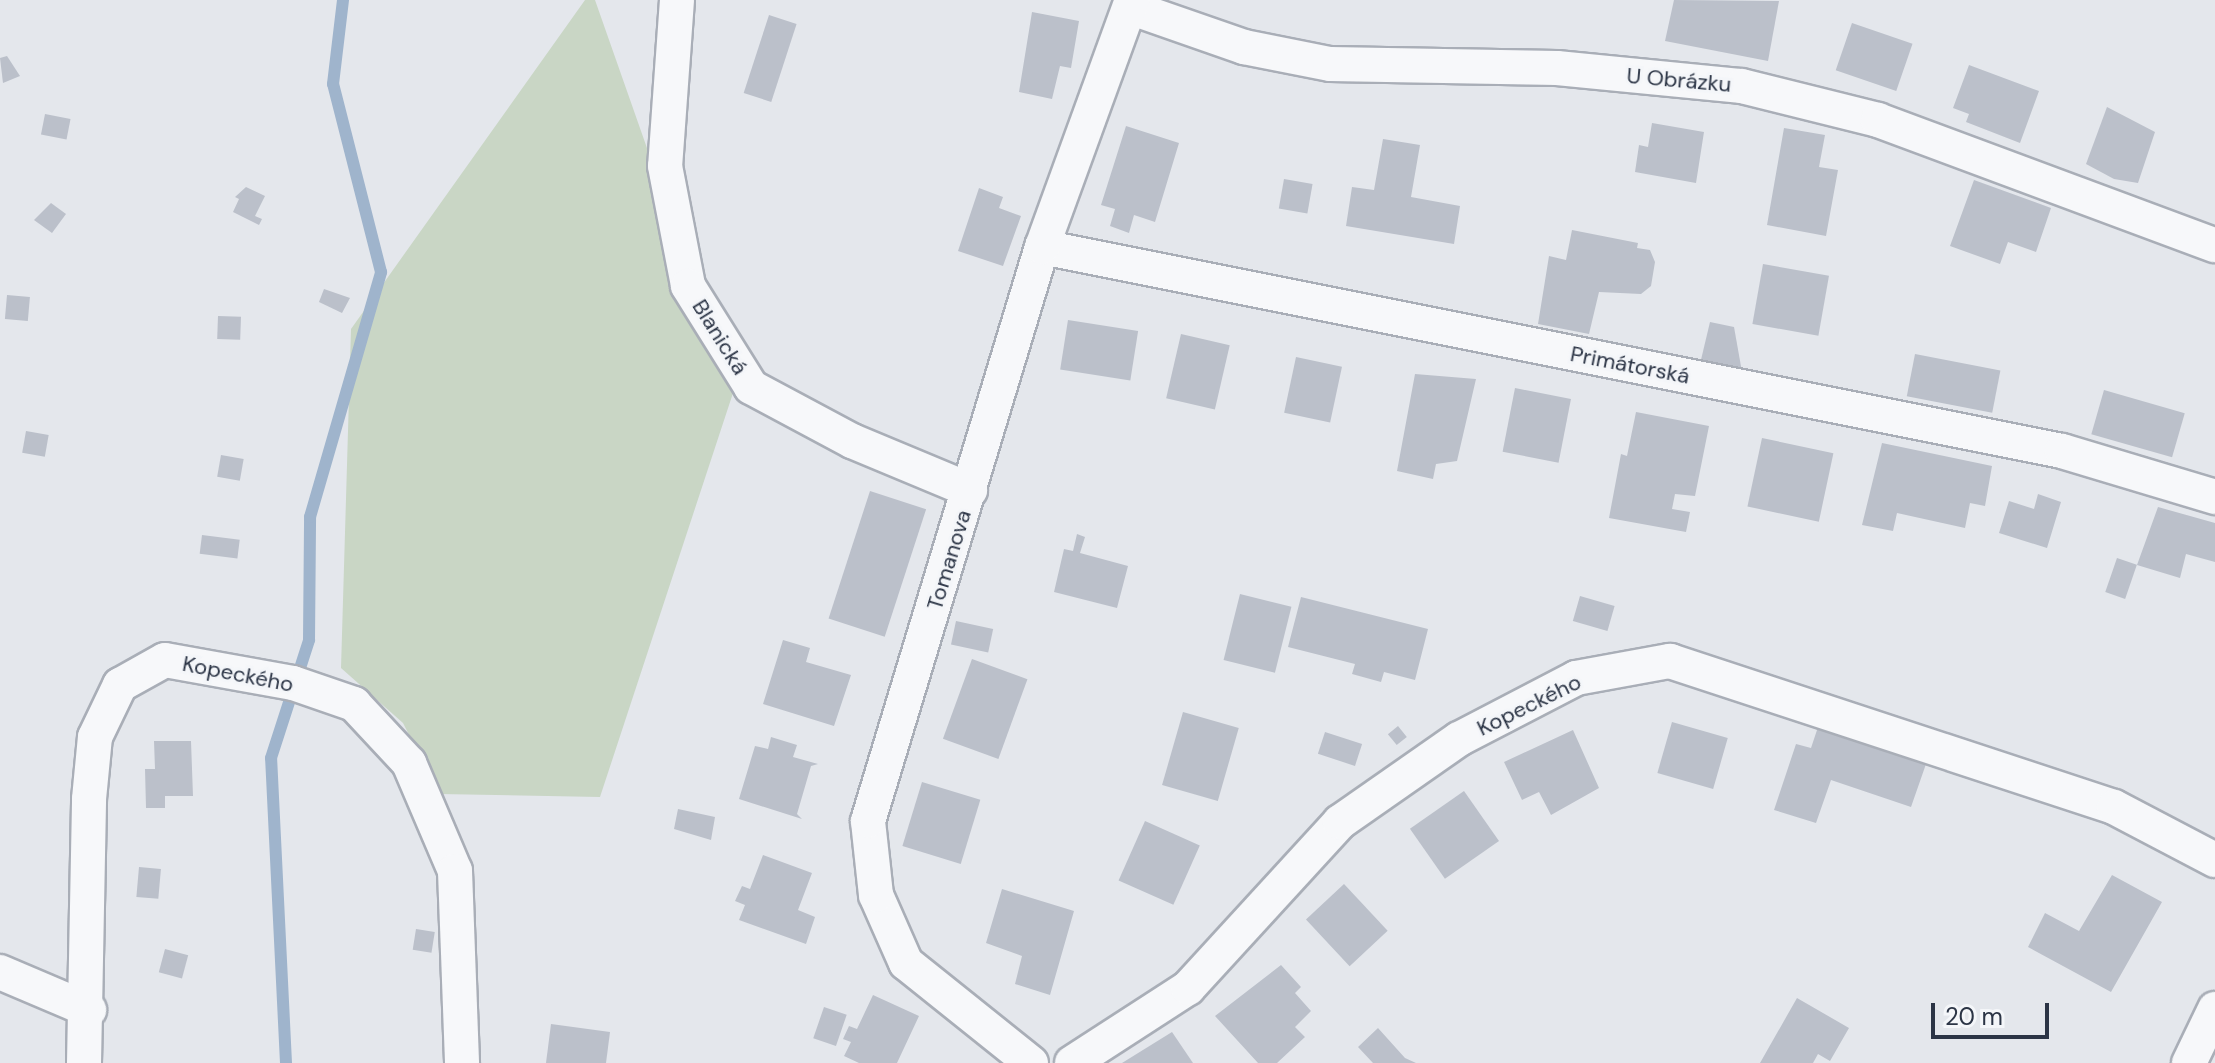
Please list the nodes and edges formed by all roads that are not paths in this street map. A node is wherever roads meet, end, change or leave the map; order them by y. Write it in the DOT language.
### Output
graph roads {
  1 [pos="677,0"];
  2 [pos="1132,4"];
  3 [pos="2215,245"];
  4 [pos="1042,247"];
  5 [pos="970,490"];
  6 [pos="2215,497"];
  7 [pos="2215,860"];
  8 [pos="0,972"];
  9 [pos="2215,1009"];
  10 [pos="89,1010"];
  11 [pos="84,1063"];
  12 [pos="462,1063"];
  13 [pos="1031,1063"];
  14 [pos="1072,1063"];
  15 [pos="2189,1063"];
  1 -- 5 [label="street, Blanická"];
  2 -- 3 [label="street, U Obrázku"];
  2 -- 4 [label="street, Tomanova"];
  4 -- 5 [label="street, Tomanova"];
  4 -- 6 [label="street, Primátorská"];
  5 -- 13 [label="street, Tomanova"];
  7 -- 14 [label="street, Kopeckého"];
  8 -- 10 [label="street"];
  9 -- 15 [label="street"];
  10 -- 11 [label="street, Kopeckého"];
  10 -- 12 [label="street, Kopeckého"];
}
